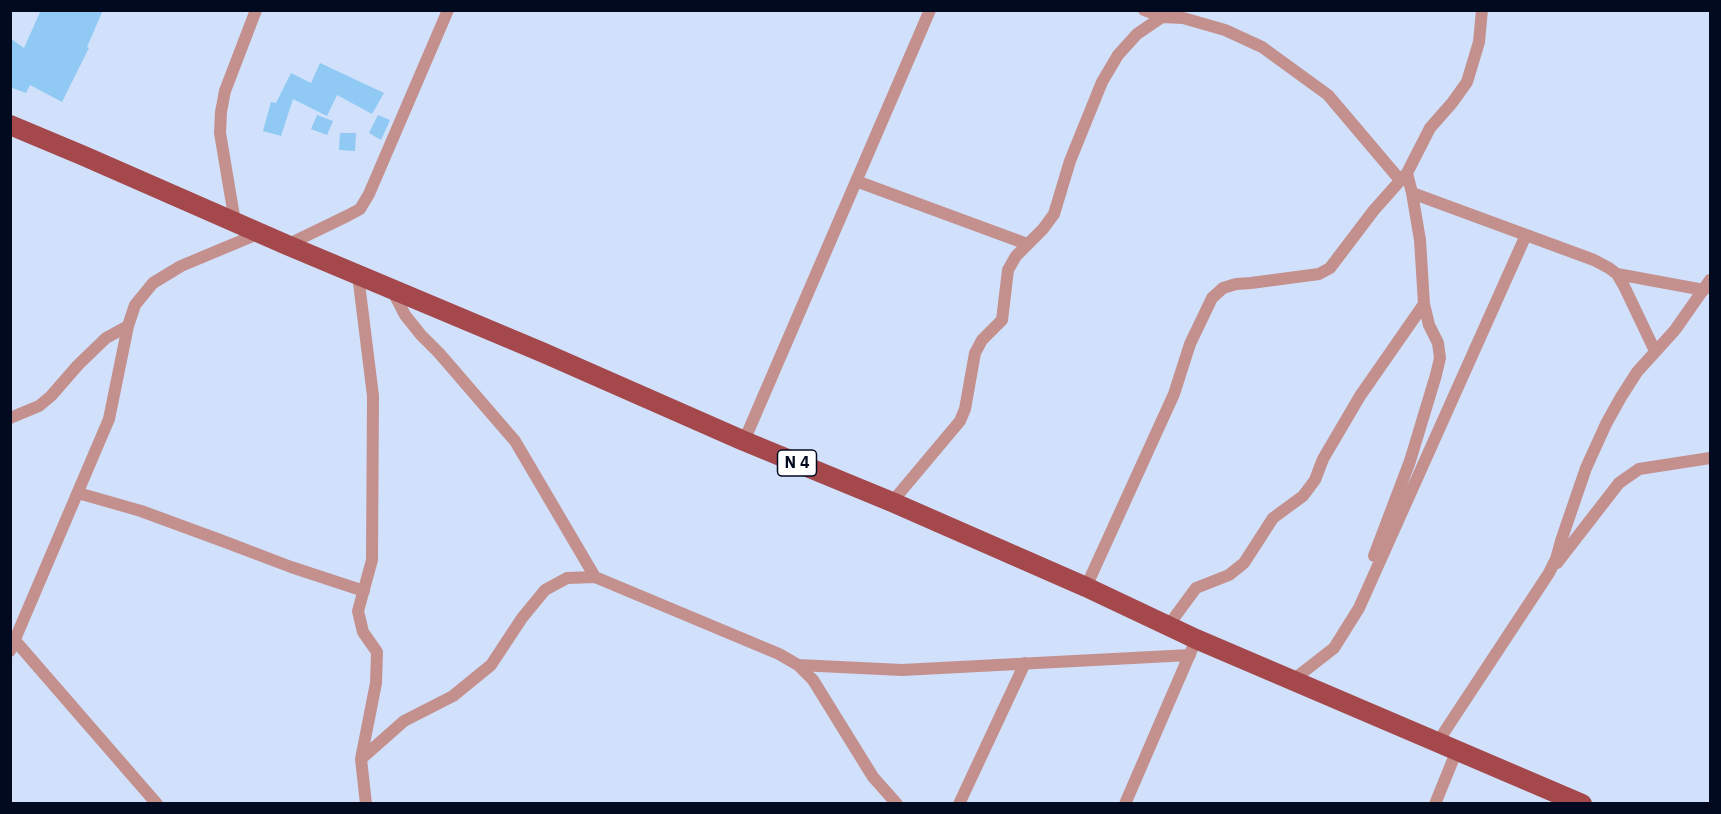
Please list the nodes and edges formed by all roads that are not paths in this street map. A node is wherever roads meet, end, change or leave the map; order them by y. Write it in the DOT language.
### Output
graph roads {
  1 [pos="256,10"];
  2 [pos="448,10"];
  3 [pos="930,10"];
  4 [pos="1144,10"];
  5 [pos="1482,10"];
  6 [pos="1181,14"];
  7 [pos="1162,17"];
  8 [pos="10,125"];
  9 [pos="1404,177"];
  10 [pos="856,181"];
  11 [pos="1413,193"];
  12 [pos="235,222"];
  13 [pos="260,233"];
  14 [pos="1526,235"];
  15 [pos="1027,244"];
  16 [pos="287,245"];
  17 [pos="1617,274"];
  18 [pos="358,275"];
  19 [pos="1707,285"];
  20 [pos="390,287"];
  21 [pos="1424,304"];
  22 [pos="128,326"];
  23 [pos="1655,351"];
  24 [pos="10,418"];
  25 [pos="744,441"];
  26 [pos="1710,458"];
  27 [pos="78,493"];
  28 [pos="892,502"];
  29 [pos="1549,573"];
  30 [pos="594,577"];
  31 [pos="1086,587"];
  32 [pos="364,591"];
  33 [pos="1365,595"];
  34 [pos="1168,626"];
  35 [pos="12,642"];
  36 [pos="1193,647"];
  37 [pos="1025,663"];
  38 [pos="798,665"];
  39 [pos="1293,680"];
  40 [pos="1437,742"];
  41 [pos="1457,750"];
  42 [pos="361,759"];
  43 [pos="1439,801"];
  44 [pos="157,804"];
  45 [pos="366,804"];
  46 [pos="897,804"];
  47 [pos="959,804"];
  48 [pos="1125,804"];
  49 [pos="1582,804"];
  1 -- 12 [label="street"];
  2 -- 16 [label="street"];
  3 -- 10 [label="street"];
  4 -- 7 [label="street"];
  5 -- 9 [label="street"];
  6 -- 7 [label="street"];
  6 -- 9 [label="street"];
  7 -- 15 [label="street"];
  8 -- 12 [label="main road, N 4"];
  9 -- 11 [label="street"];
  9 -- 31 [label="street"];
  10 -- 15 [label="street"];
  10 -- 25 [label="street"];
  11 -- 14 [label="street"];
  11 -- 21 [label="street"];
  12 -- 13 [label="main road, N 4"];
  13 -- 16 [label="main road, N 4"];
  13 -- 22 [label="street"];
  14 -- 17 [label="street"];
  14 -- 33 [label="street"];
  15 -- 28 [label="street"];
  16 -- 18 [label="main road, N 4"];
  17 -- 19 [label="street"];
  17 -- 23 [label="street"];
  18 -- 20 [label="main road, N 4"];
  18 -- 32 [label="street"];
  19 -- 23 [label="street"];
  20 -- 25 [label="main road, N 4"];
  20 -- 30 [label="street"];
  21 -- 33 [label="street"];
  21 -- 34 [label="street"];
  22 -- 24 [label="street"];
  22 -- 27 [label="street"];
  23 -- 29 [label="street"];
  25 -- 28 [label="main road, N 4"];
  26 -- 29 [label="street"];
  27 -- 32 [label="street"];
  27 -- 35 [label="street"];
  28 -- 31 [label="main road, N 4"];
  29 -- 40 [label="street"];
  30 -- 38 [label="street"];
  30 -- 42 [label="street"];
  31 -- 34 [label="main road, N 4"];
  32 -- 42 [label="street"];
  33 -- 39 [label="street"];
  34 -- 36 [label="main road, N 4"];
  35 -- 44 [label="street"];
  36 -- 37 [label="street"];
  36 -- 39 [label="main road, N 4"];
  36 -- 48 [label="street"];
  37 -- 38 [label="street"];
  37 -- 47 [label="street"];
  38 -- 46 [label="street"];
  39 -- 40 [label="main road, N 4"];
  40 -- 41 [label="main road, N 4"];
  41 -- 43 [label="street"];
  41 -- 49 [label="main road, N 4"];
  42 -- 45 [label="street"];
}
